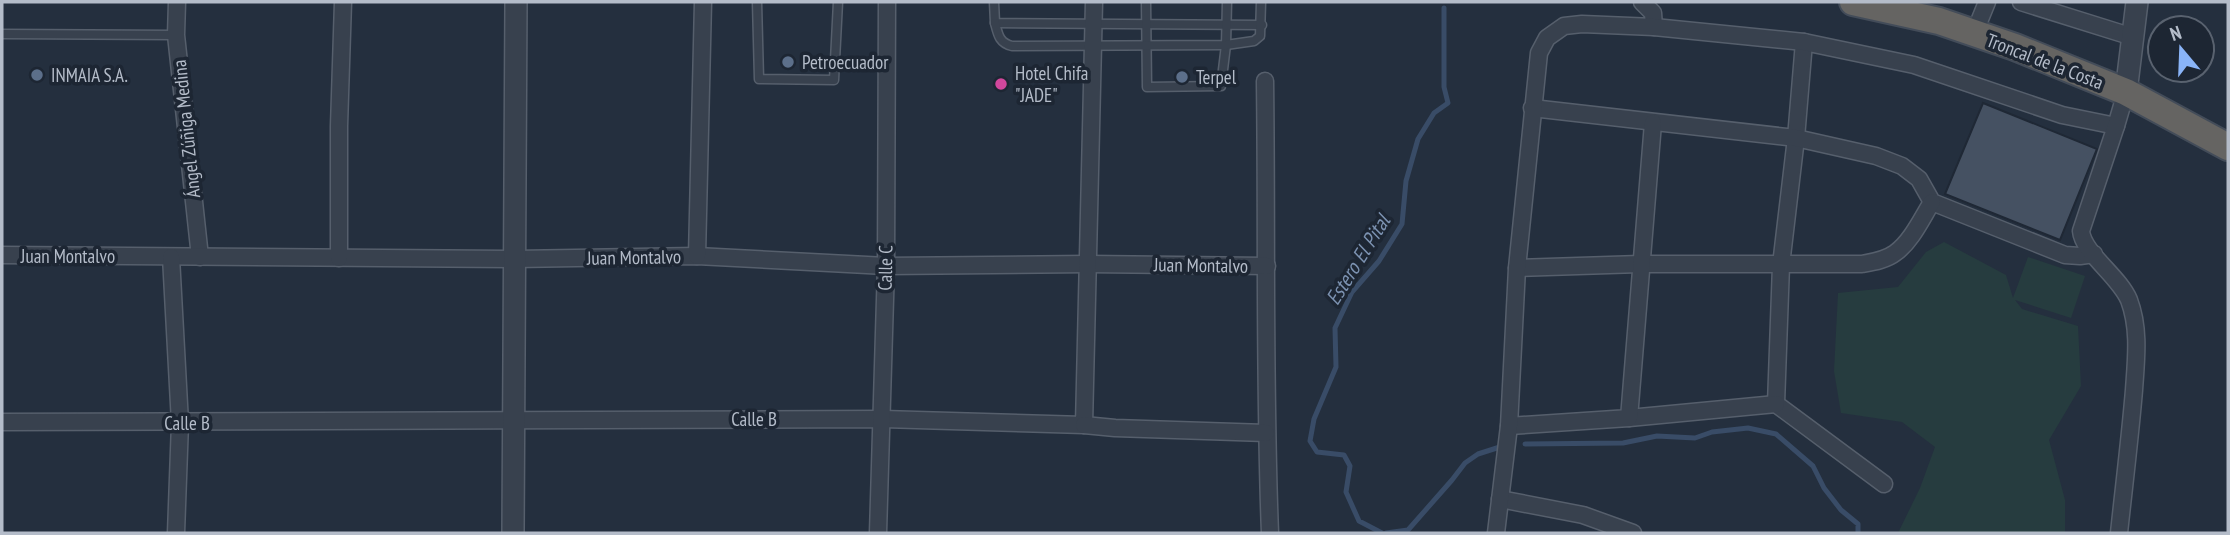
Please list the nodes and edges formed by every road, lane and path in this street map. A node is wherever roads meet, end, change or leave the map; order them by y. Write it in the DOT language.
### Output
graph roads {
  1 [pos="177,2"];
  2 [pos="344,2"];
  3 [pos="516,2"];
  4 [pos="703,2"];
  5 [pos="757,2"];
  6 [pos="838,2"];
  7 [pos="887,2"];
  8 [pos="994,2"];
  9 [pos="1094,2"];
  10 [pos="1146,2"];
  11 [pos="1227,2"];
  12 [pos="1261,2"];
  13 [pos="1642,2"];
  14 [pos="1853,2"];
  15 [pos="1987,2"];
  16 [pos="2021,2"];
  17 [pos="2137,2"];
  18 [pos="995,23"];
  19 [pos="1094,24"];
  20 [pos="1146,24"];
  21 [pos="1262,25"];
  22 [pos="1227,26"];
  23 [pos="1654,27"];
  24 [pos="2,34"];
  25 [pos="1974,34"];
  26 [pos="176,35"];
  27 [pos="2133,37"];
  28 [pos="1804,42"];
  29 [pos="1226,45"];
  30 [pos="1093,46"];
  31 [pos="1146,46"];
  32 [pos="1265,81"];
  33 [pos="2126,92"];
  34 [pos="1532,108"];
  35 [pos="1653,123"];
  36 [pos="2116,126"];
  37 [pos="1796,138"];
  38 [pos="2228,147"];
  39 [pos="1932,202"];
  40 [pos="2094,254"];
  41 [pos="2,255"];
  42 [pos="698,256"];
  43 [pos="171,257"];
  44 [pos="200,257"];
  45 [pos="339,258"];
  46 [pos="514,259"];
  47 [pos="1088,264"];
  48 [pos="1640,264"];
  49 [pos="1781,265"];
  50 [pos="886,266"];
  51 [pos="1267,266"];
  52 [pos="1517,268"];
  53 [pos="1776,404"];
  54 [pos="1629,418"];
  55 [pos="883,419"];
  56 [pos="515,420"];
  57 [pos="2,422"];
  58 [pos="180,423"];
  59 [pos="1084,425"];
  60 [pos="1509,426"];
  61 [pos="1266,433"];
  62 [pos="1884,484"];
  63 [pos="1500,499"];
  64 [pos="1623,531"];
  65 [pos="176,533"];
  66 [pos="513,533"];
  67 [pos="878,533"];
  68 [pos="1270,533"];
  69 [pos="1496,533"];
  70 [pos="2119,533"];
  1 -- 26 [label="street, Ángel Zúñiga Medina"];
  2 -- 45 [label="street"];
  3 -- 46 [label="street"];
  4 -- 42 [label="street"];
  5 -- 6 [label="lane"];
  7 -- 50 [label="street, Calle C"];
  8 -- 18 [label="lane"];
  9 -- 19 [label="street"];
  10 -- 20 [label="lane"];
  11 -- 22 [label="lane"];
  12 -- 21 [label="lane"];
  13 -- 23 [label="street"];
  14 -- 25 [label="highway, Troncal de la Costa"];
  15 -- 25 [label="street"];
  16 -- 27 [label="street"];
  17 -- 27 [label="street"];
  18 -- 19 [label="lane"];
  18 -- 30 [label="lane"];
  19 -- 20 [label="lane"];
  19 -- 30 [label="street"];
  20 -- 22 [label="lane"];
  20 -- 31 [label="lane"];
  21 -- 22 [label="lane"];
  21 -- 29 [label="lane"];
  22 -- 29 [label="lane"];
  23 -- 28 [label="street"];
  23 -- 34 [label="street"];
  24 -- 26 [label="lane"];
  25 -- 33 [label="highway, Troncal de la Costa"];
  26 -- 44 [label="street, Ángel Zúñiga Medina"];
  27 -- 33 [label="street"];
  28 -- 36 [label="street"];
  28 -- 37 [label="street"];
  29 -- 31 [label="lane"];
  29 -- 31 [label="lane"];
  30 -- 31 [label="lane"];
  30 -- 47 [label="street"];
  32 -- 51 [label="street"];
  33 -- 36 [label="street"];
  33 -- 38 [label="highway, Troncal de la Costa"];
  34 -- 35 [label="street"];
  34 -- 52 [label="street"];
  35 -- 37 [label="street"];
  35 -- 48 [label="street"];
  36 -- 40 [label="street"];
  37 -- 39 [label="street"];
  37 -- 49 [label="street"];
  39 -- 40 [label="street"];
  39 -- 49 [label="street"];
  40 -- 70 [label="street"];
  41 -- 43 [label="street, Juan Montalvo"];
  42 -- 46 [label="street, Juan Montalvo"];
  42 -- 50 [label="street, Juan Montalvo"];
  43 -- 44 [label="street, Juan Montalvo"];
  43 -- 58 [label="street"];
  44 -- 45 [label="street, Juan Montalvo"];
  45 -- 46 [label="street, Juan Montalvo"];
  46 -- 56 [label="street"];
  47 -- 50 [label="street, Juan Montalvo"];
  47 -- 51 [label="street, Juan Montalvo"];
  47 -- 59 [label="street"];
  48 -- 49 [label="street"];
  48 -- 52 [label="street"];
  48 -- 54 [label="street"];
  49 -- 53 [label="street"];
  50 -- 55 [label="street, Calle C"];
  51 -- 61 [label="street"];
  52 -- 60 [label="street"];
  53 -- 54 [label="street"];
  53 -- 62 [label="street"];
  54 -- 60 [label="street"];
  55 -- 56 [label="street, Calle B"];
  55 -- 59 [label="street, Calle B"];
  55 -- 67 [label="street, Calle C"];
  56 -- 58 [label="street, Calle B"];
  56 -- 66 [label="street"];
  57 -- 58 [label="street, Calle B"];
  58 -- 65 [label="street"];
  59 -- 61 [label="street, Calle B"];
  60 -- 63 [label="street"];
  61 -- 68 [label="street"];
  63 -- 64 [label="street"];
  63 -- 69 [label="street"];
}
